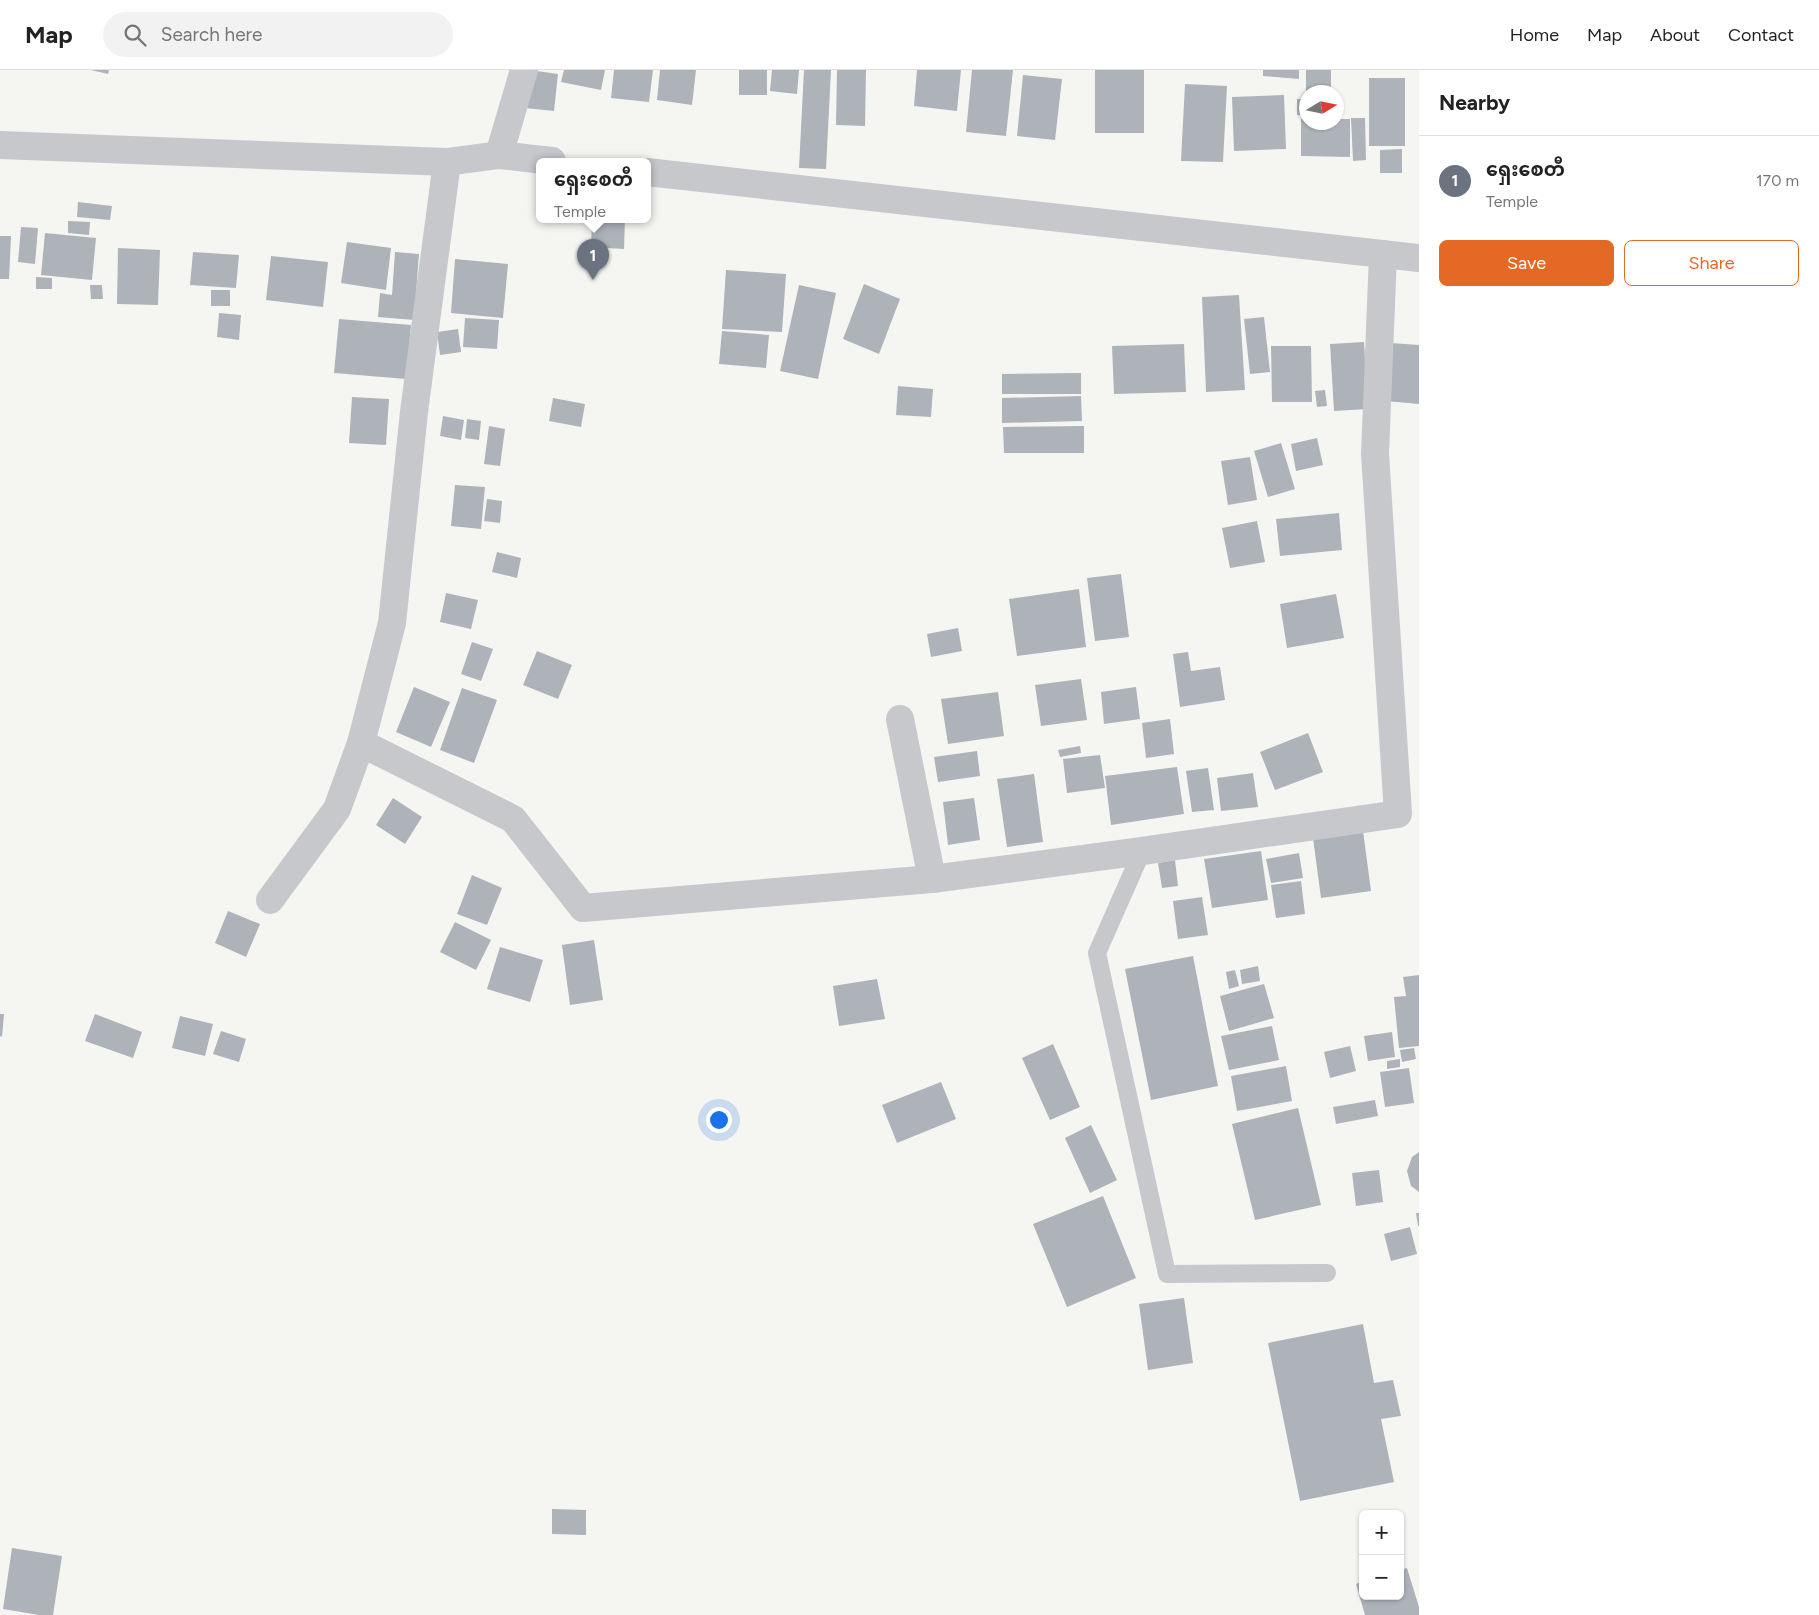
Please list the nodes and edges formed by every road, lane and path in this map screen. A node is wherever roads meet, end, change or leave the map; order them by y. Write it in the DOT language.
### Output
graph roads {
  1 [pos="524,70"];
  2 [pos="0,144"];
  3 [pos="499,155"];
  4 [pos="536,159"];
  5 [pos="447,162"];
  6 [pos="651,172"];
  7 [pos="1383,254"];
  8 [pos="1419,258"];
  9 [pos="900,720"];
  10 [pos="361,743"];
  11 [pos="1142,851"];
  12 [pos="932,879"];
  13 [pos="270,900"];
  14 [pos="1327,1273"];
  1 -- 3 [label="street"];
  2 -- 5 [label="street"];
  3 -- 4 [label="street"];
  3 -- 5 [label="street"];
  5 -- 10 [label="street"];
  6 -- 7 [label="street"];
  7 -- 8 [label="street"];
  7 -- 11 [label="street"];
  9 -- 12 [label="street"];
  10 -- 12 [label="street"];
  10 -- 13 [label="street"];
  11 -- 12 [label="street"];
  11 -- 14 [label="lane"];
}
